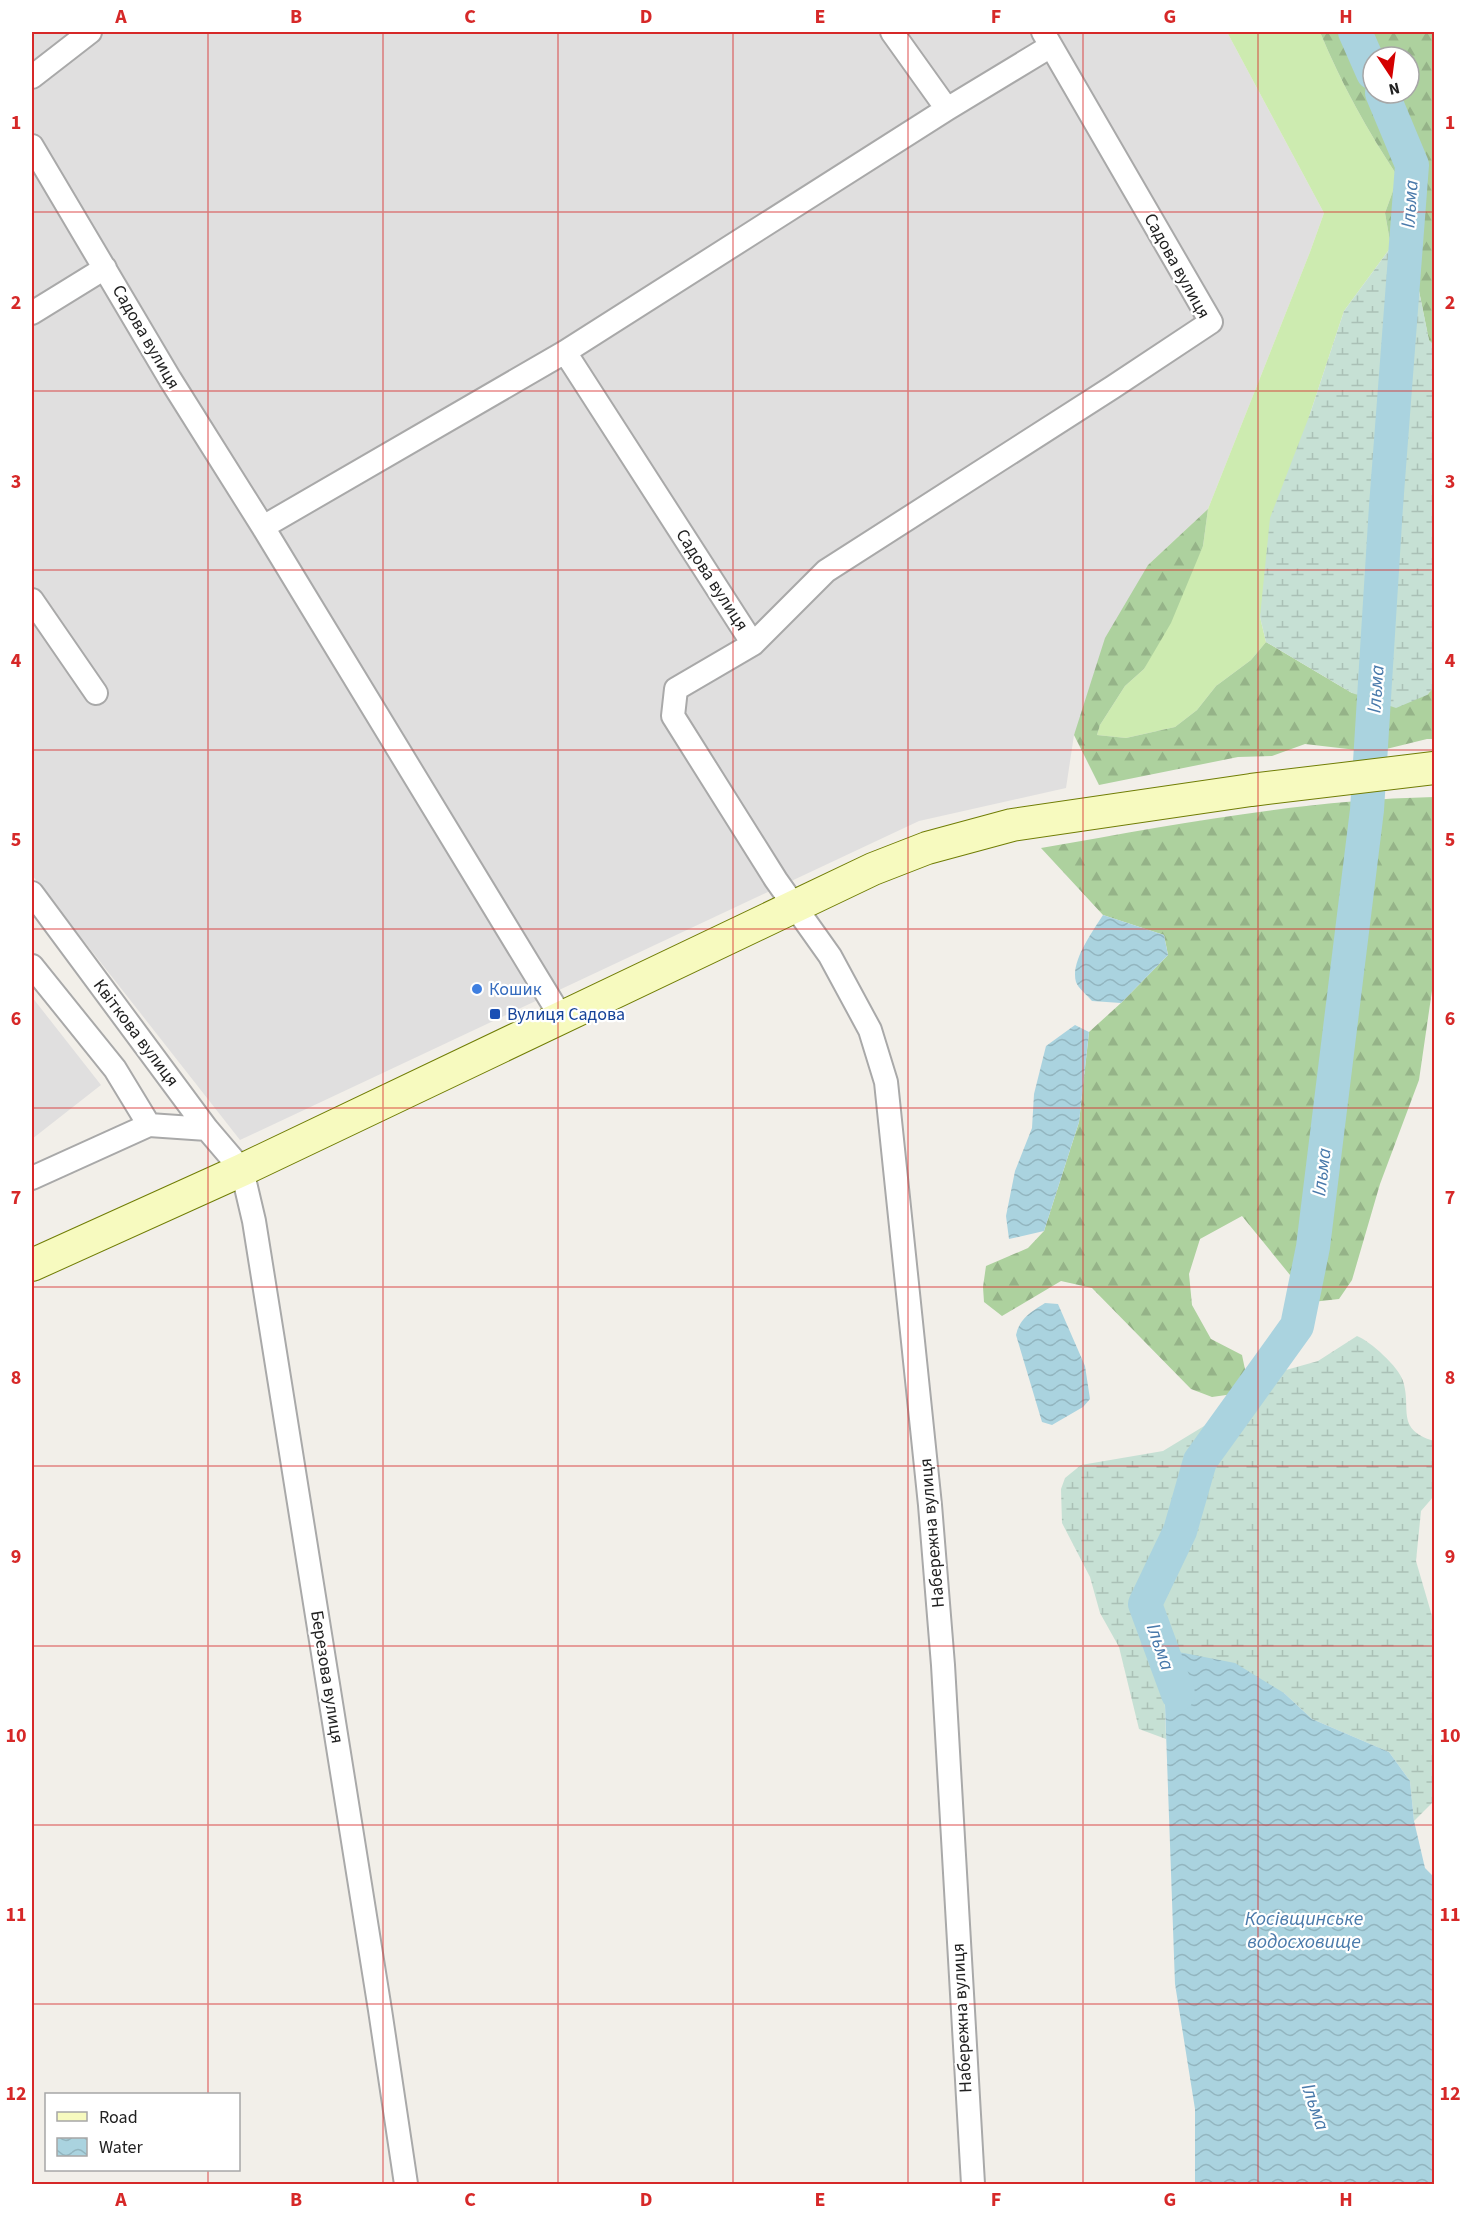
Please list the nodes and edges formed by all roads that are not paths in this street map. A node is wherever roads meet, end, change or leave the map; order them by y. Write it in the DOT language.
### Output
graph roads {
  1 [pos="90,32"];
  2 [pos="892,32"];
  3 [pos="1047,39"];
  4 [pos="32,77"];
  5 [pos="948,109"];
  6 [pos="32,146"];
  7 [pos="105,268"];
  8 [pos="32,313"];
  9 [pos="565,352"];
  10 [pos="263,527"];
  11 [pos="32,600"];
  12 [pos="753,644"];
  13 [pos="96,693"];
  14 [pos="1420,770"];
  15 [pos="32,893"];
  16 [pos="795,907"];
  17 [pos="32,966"];
  18 [pos="561,1017"];
  19 [pos="149,1125"];
  20 [pos="207,1129"];
  21 [pos="242,1170"];
  22 [pos="32,1178"];
  23 [pos="32,1265"];
  24 [pos="406,2184"];
  25 [pos="973,2184"];
  1 -- 4 [label="street"];
  2 -- 5 [label="street"];
  3 -- 5 [label="street, Садова вулиця"];
  3 -- 12 [label="street, Садова вулиця"];
  5 -- 9 [label="street, Садова вулиця"];
  6 -- 7 [label="street, Садова вулиця"];
  7 -- 8 [label="street"];
  7 -- 10 [label="street, Садова вулиця"];
  9 -- 10 [label="street, Садова вулиця"];
  9 -- 12 [label="street, Садова вулиця"];
  10 -- 18 [label="street, Садова вулиця"];
  11 -- 13 [label="street"];
  12 -- 16 [label="street, Набережна вулиця"];
  14 -- 16 [label="street"];
  15 -- 20 [label="street, Квіткова вулиця"];
  16 -- 18 [label="street"];
  16 -- 25 [label="street, Набережна вулиця"];
  17 -- 19 [label="street"];
  18 -- 21 [label="street"];
  19 -- 20 [label="street"];
  19 -- 22 [label="street"];
  20 -- 21 [label="street, Квіткова вулиця"];
  21 -- 23 [label="street"];
  21 -- 24 [label="street, Березова вулиця"];
}
